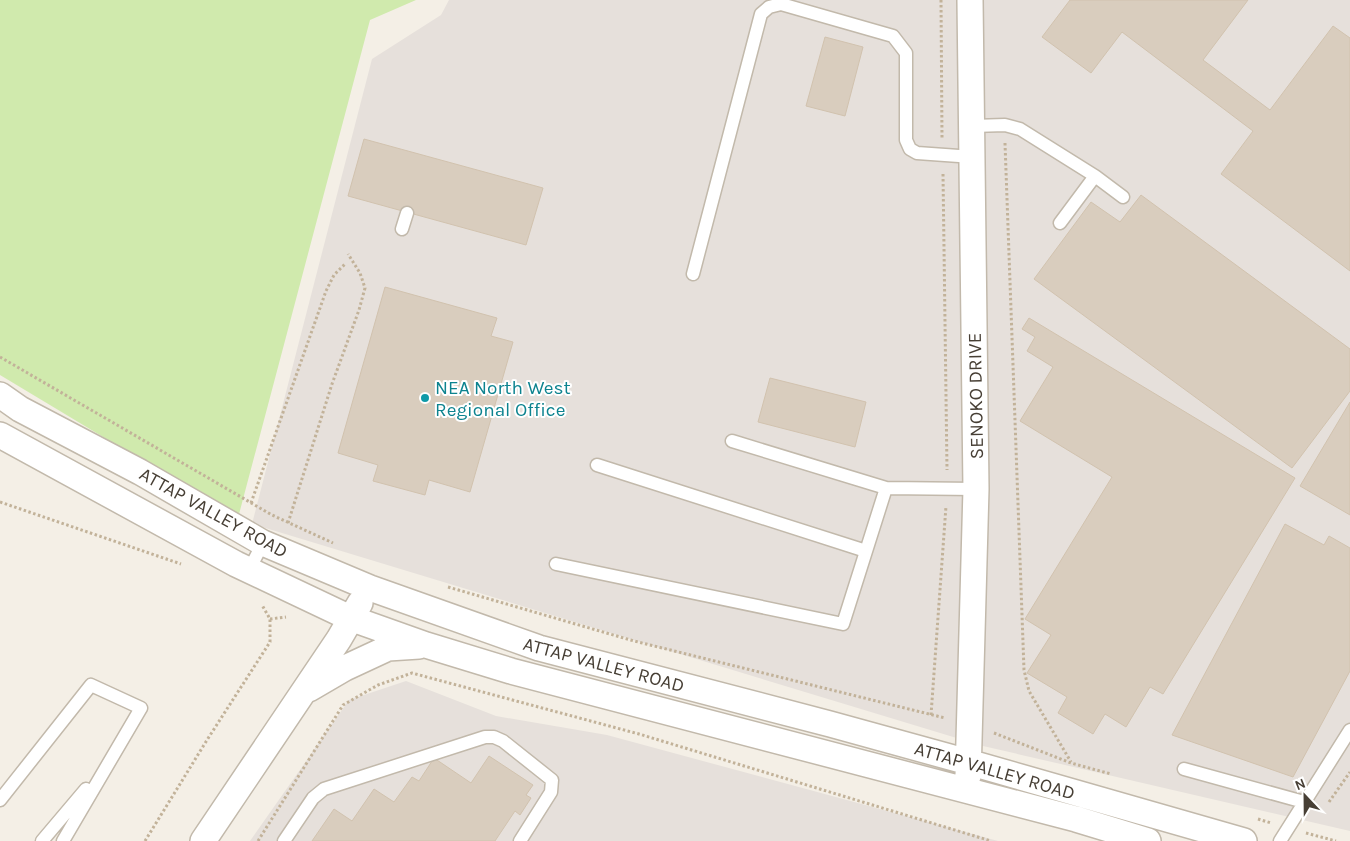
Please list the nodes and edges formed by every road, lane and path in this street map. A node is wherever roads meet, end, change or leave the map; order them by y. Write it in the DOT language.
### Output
graph roads {
  1 [pos="941,0"];
  2 [pos="970,0"];
  3 [pos="1005,125"];
  4 [pos="973,126"];
  5 [pos="942,155"];
  6 [pos="973,157"];
  7 [pos="1095,176"];
  8 [pos="1123,197"];
  9 [pos="407,212"];
  10 [pos="1060,223"];
  11 [pos="402,229"];
  12 [pos="348,254"];
  13 [pos="346,263"];
  14 [pos="693,274"];
  15 [pos="0,357"];
  16 [pos="10,402"];
  17 [pos="1,436"];
  18 [pos="732,441"];
  19 [pos="597,464"];
  20 [pos="886,488"];
  21 [pos="948,489"];
  22 [pos="976,489"];
  23 [pos="0,502"];
  24 [pos="251,504"];
  25 [pos="288,523"];
  26 [pos="263,543"];
  27 [pos="334,543"];
  28 [pos="866,551"];
  29 [pos="556,564"];
  30 [pos="188,567"];
  31 [pos="249,570"];
  32 [pos="448,587"];
  33 [pos="370,588"];
  34 [pos="256,600"];
  35 [pos="286,616"];
  36 [pos="350,618"];
  37 [pos="270,619"];
  38 [pos="426,645"];
  39 [pos="303,693"];
  40 [pos="931,715"];
  41 [pos="969,724"];
  42 [pos="1350,730"];
  43 [pos="110,762"];
  44 [pos="968,762"];
  45 [pos="1072,762"];
  46 [pos="1184,769"];
  47 [pos="1118,777"];
  48 [pos="967,791"];
  49 [pos="0,800"];
  50 [pos="1304,802"];
  51 [pos="1250,817"];
  52 [pos="1288,829"];
  53 [pos="42,841"];
  54 [pos="63,841"];
  55 [pos="145,841"];
  56 [pos="203,841"];
  57 [pos="258,841"];
  58 [pos="284,841"];
  59 [pos="520,841"];
  60 [pos="991,841"];
  61 [pos="1148,841"];
  62 [pos="1244,841"];
  63 [pos="1280,841"];
  64 [pos="1336,841"];
  1 -- 5 [label="path"];
  2 -- 4 [label="street, SENOKO DRIVE"];
  3 -- 4 [label="lane"];
  3 -- 7 [label="lane"];
  3 -- 45 [label="path"];
  4 -- 6 [label="street, SENOKO DRIVE"];
  5 -- 6 [label="lane"];
  5 -- 14 [label="lane"];
  5 -- 21 [label="path"];
  6 -- 22 [label="street, SENOKO DRIVE"];
  7 -- 8 [label="lane"];
  7 -- 10 [label="lane"];
  9 -- 11 [label="lane"];
  12 -- 25 [label="path"];
  13 -- 24 [label="path"];
  15 -- 24 [label="path"];
  16 -- 17 [label="street"];
  16 -- 26 [label="street, ATTAP VALLEY ROAD"];
  17 -- 31 [label="street, ATTAP VALLEY ROAD"];
  18 -- 20 [label="lane"];
  19 -- 28 [label="lane"];
  20 -- 21 [label="lane"];
  20 -- 28 [label="lane"];
  21 -- 22 [label="lane"];
  21 -- 40 [label="path"];
  22 -- 41 [label="street, SENOKO DRIVE"];
  23 -- 30 [label="path"];
  24 -- 25 [label="path"];
  25 -- 27 [label="path"];
  26 -- 31 [label="lane"];
  26 -- 33 [label="street, ATTAP VALLEY ROAD"];
  28 -- 29 [label="lane"];
  31 -- 36 [label="street, ATTAP VALLEY ROAD"];
  32 -- 40 [label="path"];
  33 -- 36 [label="street"];
  33 -- 44 [label="street, ATTAP VALLEY ROAD"];
  34 -- 37 [label="path"];
  35 -- 37 [label="path"];
  36 -- 38 [label="street, ATTAP VALLEY ROAD"];
  36 -- 39 [label="street"];
  37 -- 55 [label="path"];
  38 -- 39 [label="street"];
  38 -- 48 [label="street, ATTAP VALLEY ROAD"];
  39 -- 56 [label="street"];
  40 -- 41 [label="path"];
  41 -- 44 [label="street, SENOKO DRIVE"];
  41 -- 45 [label="path"];
  42 -- 50 [label="lane"];
  43 -- 49 [label="lane"];
  43 -- 53 [label="lane"];
  43 -- 54 [label="lane"];
  44 -- 48 [label="street, SENOKO DRIVE"];
  44 -- 62 [label="street, ATTAP VALLEY ROAD"];
  45 -- 47 [label="path"];
  46 -- 50 [label="lane"];
  48 -- 61 [label="street, ATTAP VALLEY ROAD"];
  50 -- 52 [label="lane"];
  51 -- 52 [label="path"];
  52 -- 63 [label="lane"];
  52 -- 64 [label="path"];
  57 -- 60 [label="path"];
  58 -- 59 [label="lane"];
}
